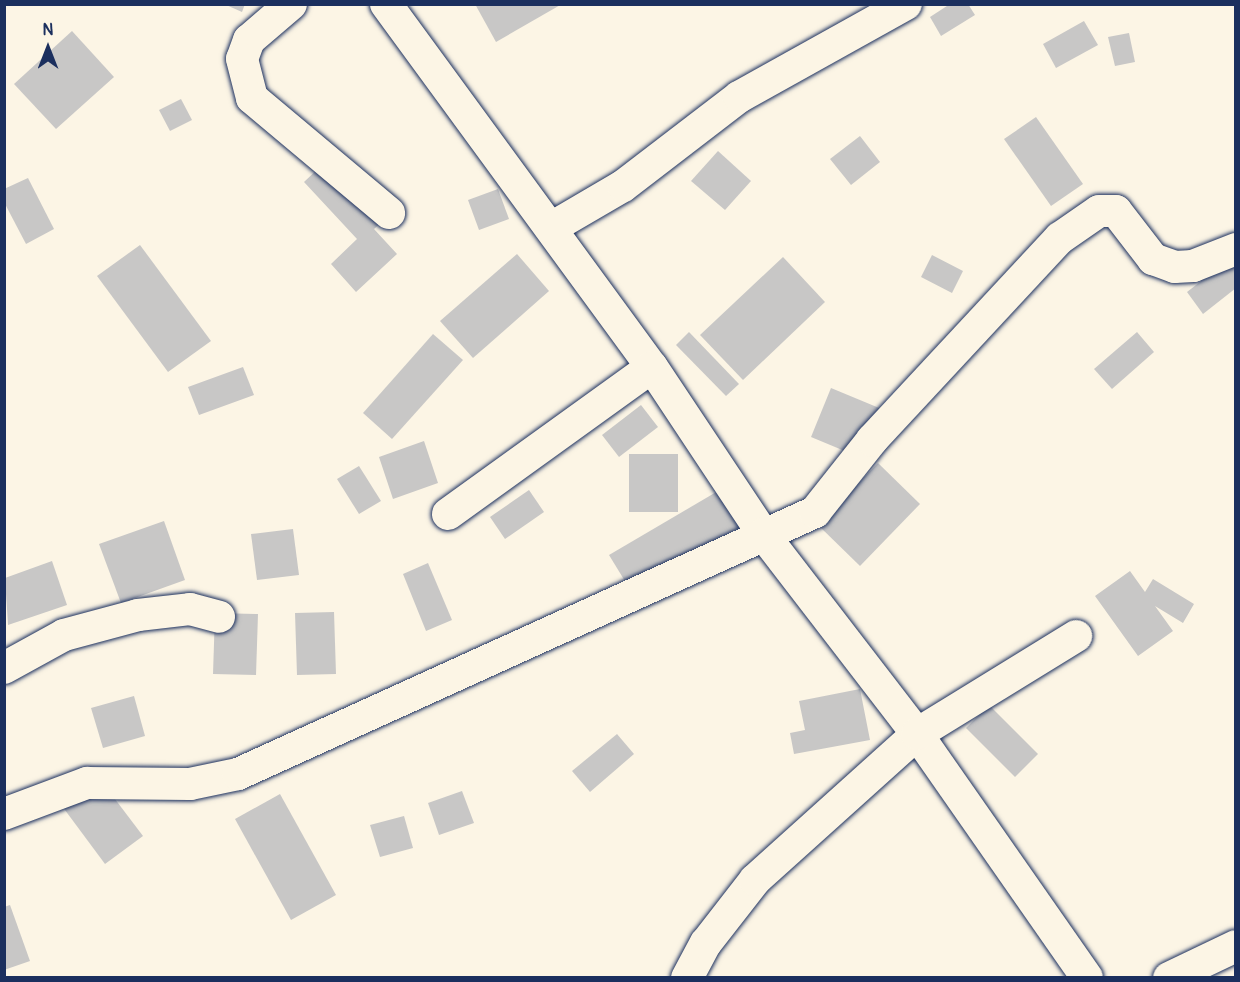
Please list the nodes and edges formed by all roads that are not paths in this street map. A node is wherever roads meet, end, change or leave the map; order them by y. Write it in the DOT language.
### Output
graph roads {
  1 [pos="291,4"];
  2 [pos="386,4"];
  3 [pos="906,4"];
  4 [pos="389,213"];
  5 [pos="551,228"];
  6 [pos="1236,249"];
  7 [pos="652,367"];
  8 [pos="448,514"];
  9 [pos="763,534"];
  10 [pos="219,617"];
  11 [pos="1076,636"];
  12 [pos="4,668"];
  13 [pos="917,734"];
  14 [pos="4,814"];
  15 [pos="1236,946"];
  16 [pos="687,978"];
  17 [pos="1087,978"];
  18 [pos="1169,978"];
  1 -- 4 [label="street"];
  2 -- 5 [label="street"];
  3 -- 5 [label="street"];
  5 -- 7 [label="street"];
  6 -- 9 [label="street"];
  7 -- 8 [label="street"];
  7 -- 9 [label="street"];
  9 -- 13 [label="street"];
  9 -- 14 [label="street"];
  10 -- 12 [label="street"];
  11 -- 13 [label="street"];
  13 -- 16 [label="street"];
  13 -- 17 [label="street"];
  15 -- 18 [label="street"];
}
